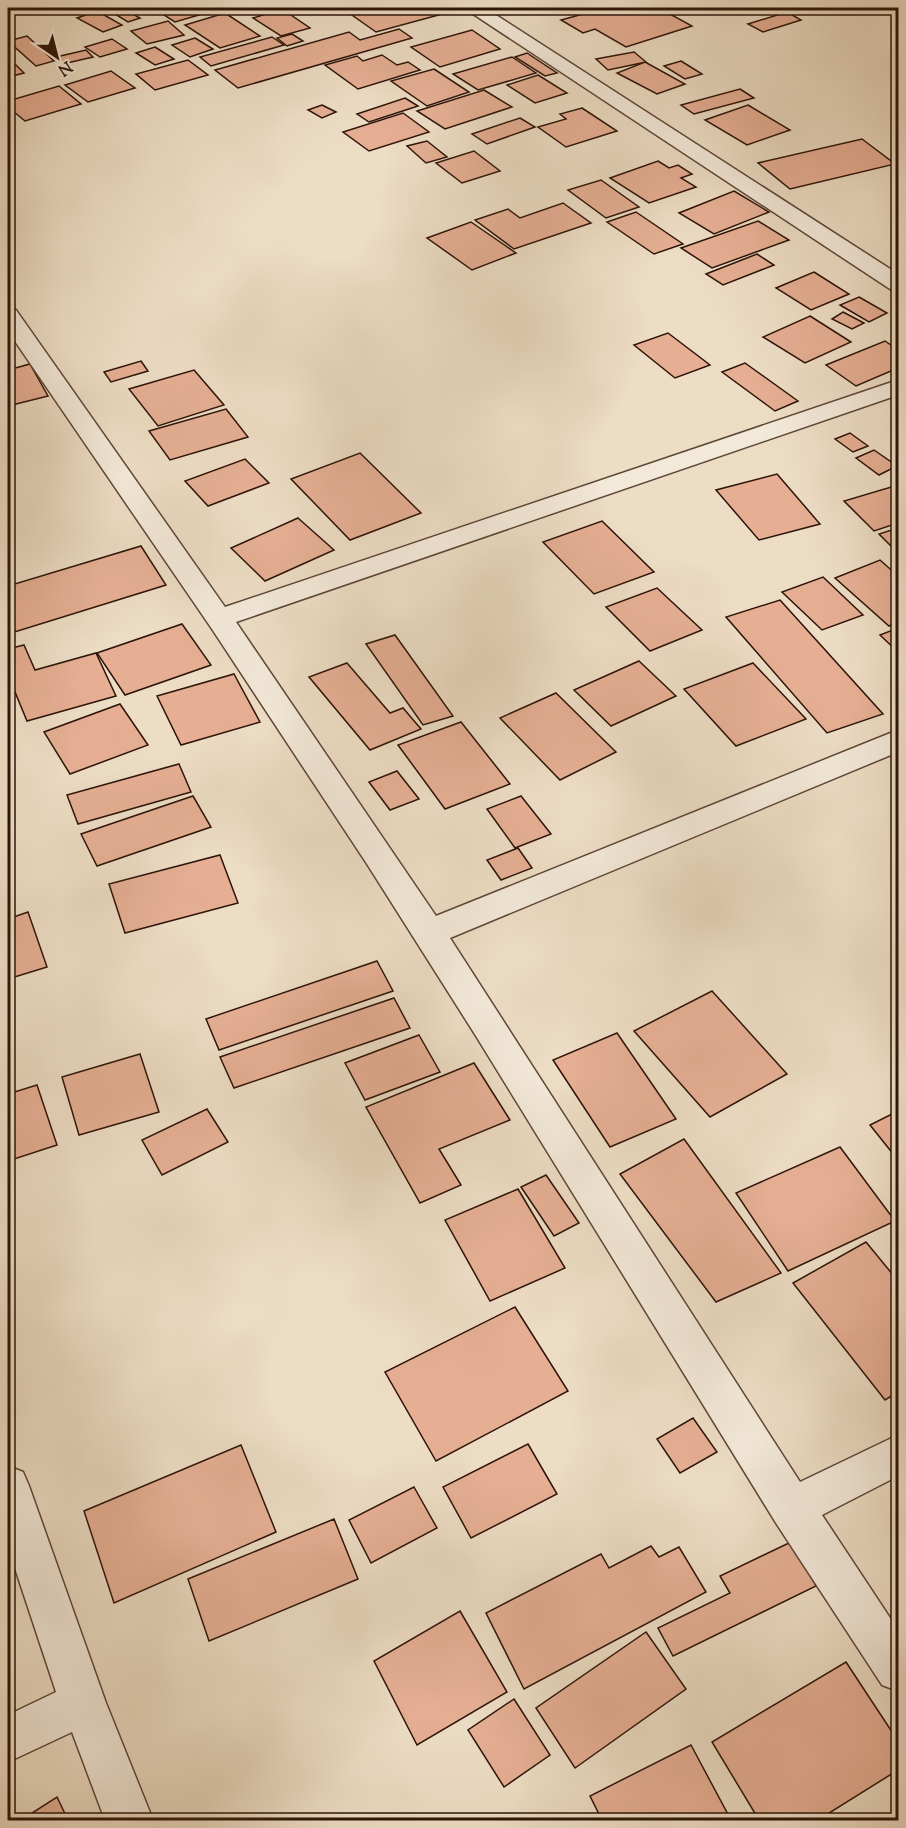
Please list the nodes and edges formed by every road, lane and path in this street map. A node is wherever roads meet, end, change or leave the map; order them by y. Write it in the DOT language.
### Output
graph roads {
  1 [pos="13,8"];
  2 [pos="473,8"];
  3 [pos="8,9"];
  4 [pos="898,284"];
  5 [pos="8,315"];
  6 [pos="898,387"];
  7 [pos="220,618"];
  8 [pos="898,740"];
  9 [pos="429,933"];
  10 [pos="898,1455"];
  11 [pos="8,1486"];
  12 [pos="791,1508"];
  13 [pos="898,1669"];
  14 [pos="83,1703"];
  15 [pos="8,1739"];
  16 [pos="129,1821"];
  1 -- 3 [label="street"];
  2 -- 4 [label="street"];
  5 -- 7 [label="street"];
  6 -- 7 [label="street"];
  7 -- 9 [label="street"];
  8 -- 9 [label="street"];
  9 -- 12 [label="street"];
  10 -- 12 [label="street"];
  11 -- 14 [label="street"];
  12 -- 13 [label="street"];
  14 -- 15 [label="street"];
  14 -- 16 [label="street"];
}
